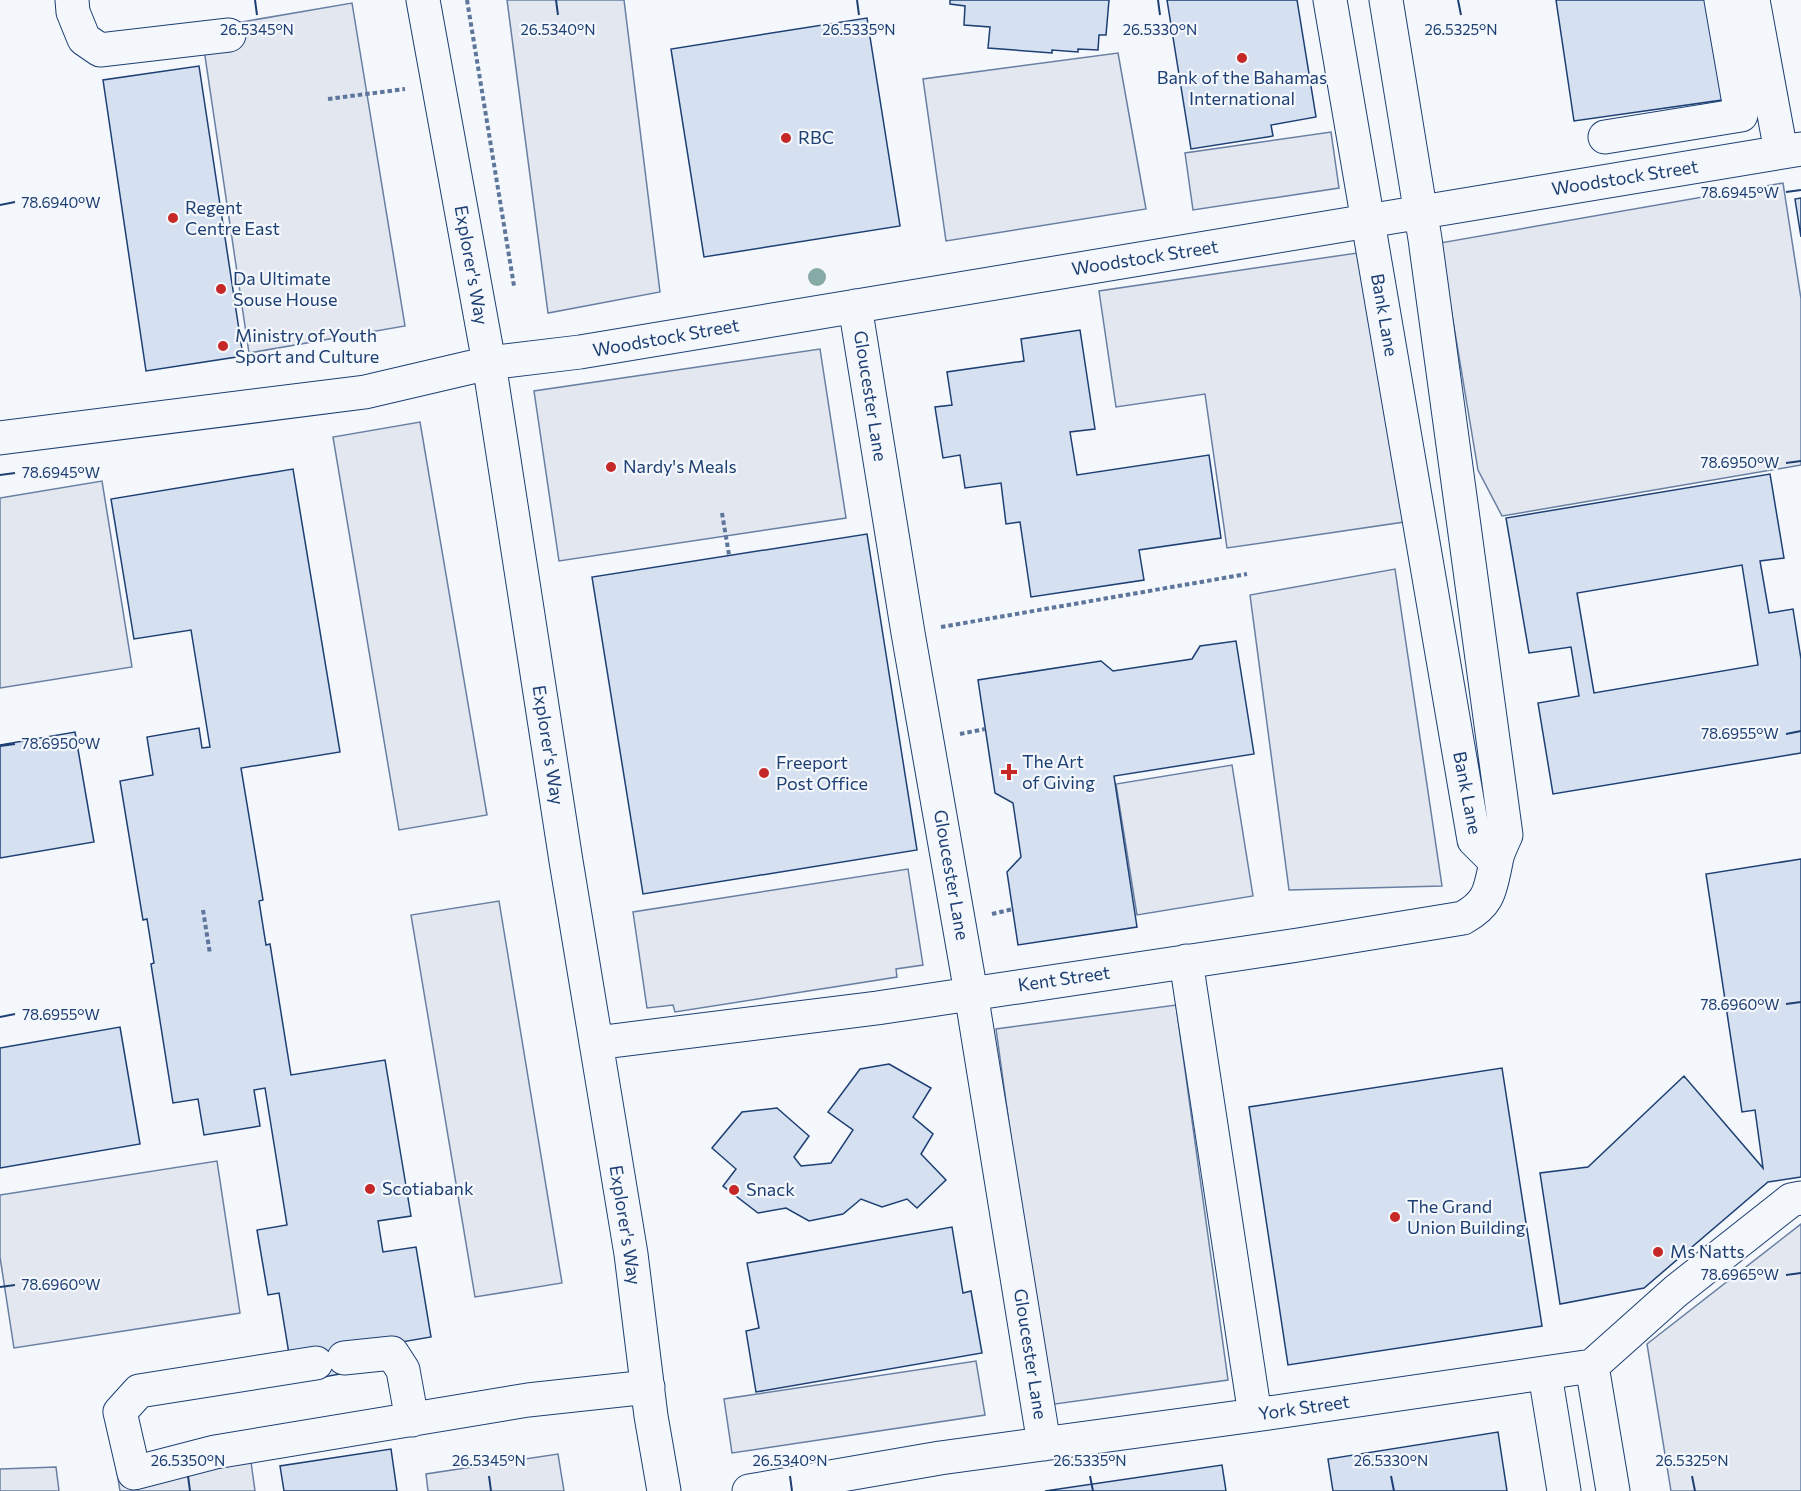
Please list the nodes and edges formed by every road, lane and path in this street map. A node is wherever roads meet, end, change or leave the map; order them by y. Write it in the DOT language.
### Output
graph roads {
  1 [pos="72,0"];
  2 [pos="423,0"];
  3 [pos="467,0"];
  4 [pos="1330,0"];
  5 [pos="1386,0"];
  6 [pos="1721,0"];
  7 [pos="1753,0"];
  8 [pos="229,35"];
  9 [pos="438,83"];
  10 [pos="328,99"];
  11 [pos="1605,137"];
  12 [pos="1791,150"];
  13 [pos="1421,212"];
  14 [pos="1368,221"];
  15 [pos="514,289"];
  16 [pos="855,306"];
  17 [pos="489,363"];
  18 [pos="0,438"];
  19 [pos="722,513"];
  20 [pos="729,555"];
  21 [pos="1247,574"];
  22 [pos="908,633"];
  23 [pos="1496,861"];
  24 [pos="203,910"];
  25 [pos="210,954"];
  26 [pos="1186,962"];
  27 [pos="971,993"];
  28 [pos="596,1043"];
  29 [pos="1801,1198"];
  30 [pos="1592,1366"];
  31 [pos="1545,1374"];
  32 [pos="648,1387"];
  33 [pos="1255,1415"];
  34 [pos="412,1420"];
  35 [pos="1044,1444"];
  36 [pos="664,1491"];
  37 [pos="749,1491"];
  38 [pos="1564,1491"];
  39 [pos="1613,1491"];
  1 -- 8 [label="street"];
  2 -- 9 [label="street, Explorer's Way"];
  3 -- 15 [label="path"];
  4 -- 14 [label="street, Bank Lane"];
  5 -- 13 [label="street, Bank Lane"];
  6 -- 11 [label="street"];
  7 -- 12 [label="street"];
  9 -- 10 [label="path"];
  9 -- 17 [label="street, Explorer's Way"];
  12 -- 13 [label="street, Woodstock Street"];
  13 -- 14 [label="street, Woodstock Street"];
  13 -- 23 [label="street, Bank Lane"];
  14 -- 16 [label="street, Woodstock Street"];
  14 -- 23 [label="street, Bank Lane"];
  16 -- 17 [label="street, Woodstock Street"];
  16 -- 22 [label="street, Gloucester Lane"];
  17 -- 18 [label="street, Woodstock Street"];
  17 -- 28 [label="street, Explorer's Way"];
  19 -- 20 [label="path"];
  21 -- 22 [label="path"];
  22 -- 27 [label="street, Gloucester Lane"];
  23 -- 26 [label="street, Kent Street"];
  24 -- 25 [label="path"];
  26 -- 27 [label="street, Kent Street"];
  26 -- 33 [label="street"];
  27 -- 28 [label="street, Kent Street"];
  27 -- 35 [label="street, Gloucester Lane"];
  28 -- 32 [label="street, Explorer's Way"];
  29 -- 30 [label="street"];
  30 -- 31 [label="street, York Street"];
  30 -- 39 [label="street"];
  31 -- 33 [label="street, York Street"];
  31 -- 38 [label="street"];
  32 -- 34 [label="street"];
  32 -- 36 [label="street, Explorer's Way"];
  33 -- 35 [label="street, York Street"];
  34 -- 34 [label="street"];
  35 -- 37 [label="street, York Street"];
}
